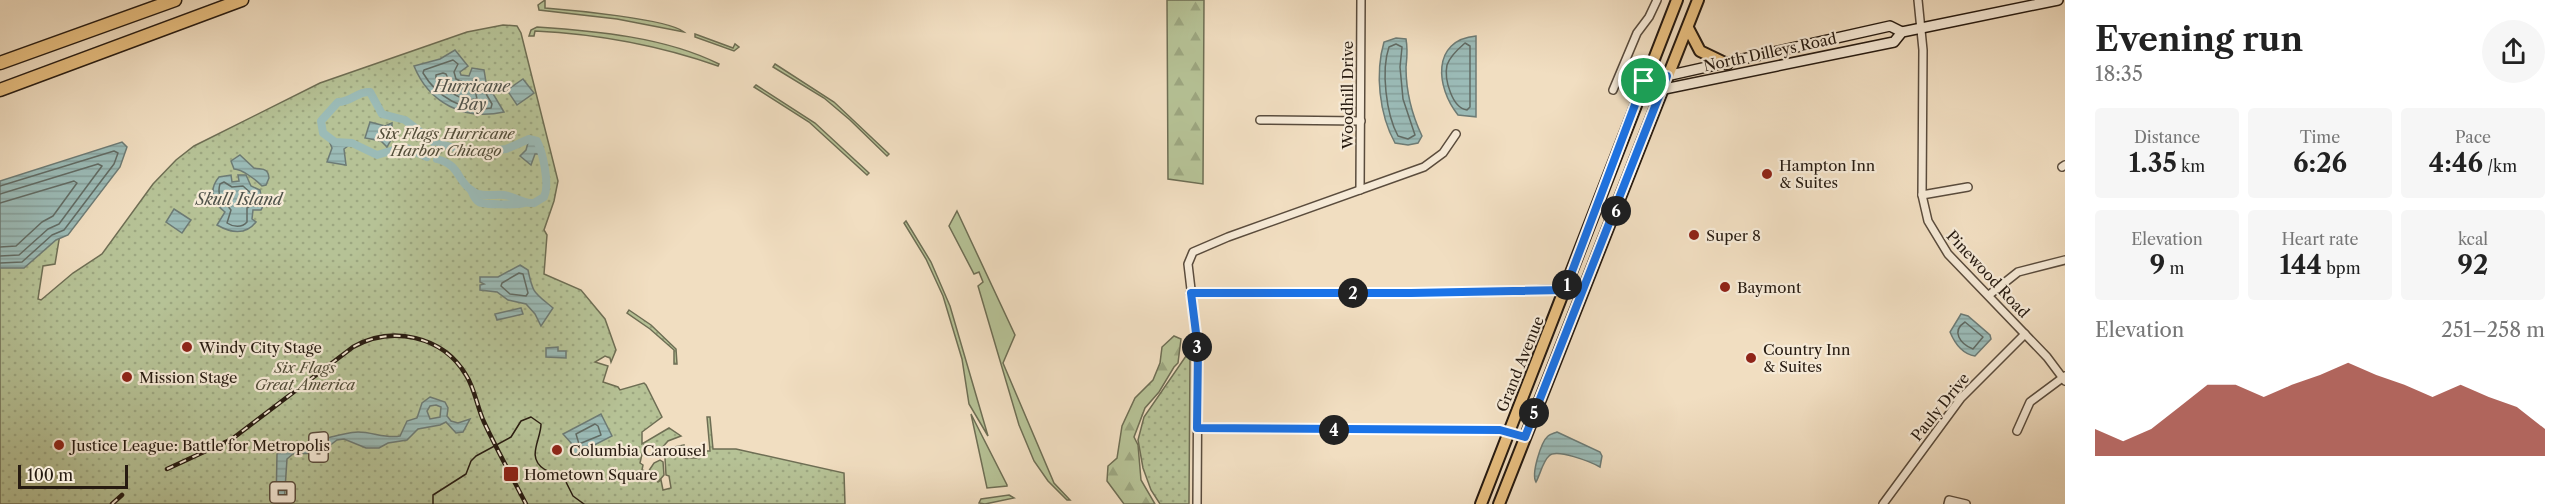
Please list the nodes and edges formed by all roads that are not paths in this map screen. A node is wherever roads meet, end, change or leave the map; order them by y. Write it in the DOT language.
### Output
graph roads {
  1 [pos="175,0"];
  2 [pos="242,0"];
  3 [pos="1361,0"];
  4 [pos="1657,0"];
  5 [pos="1677,0"];
  6 [pos="1698,0"];
  7 [pos="1918,0"];
  8 [pos="2058,0"];
  9 [pos="1688,28"];
  10 [pos="1921,28"];
  11 [pos="1902,32"];
  12 [pos="0,63"];
  13 [pos="1727,64"];
  14 [pos="1667,76"];
  15 [pos="1644,81"];
  16 [pos="0,90"];
  17 [pos="1613,90"];
  18 [pos="1662,90"];
  19 [pos="1640,94"];
  20 [pos="1260,120"];
  21 [pos="1361,121"];
  22 [pos="1455,134"];
  23 [pos="1968,187"];
  24 [pos="1360,190"];
  25 [pos="1922,195"];
  26 [pos="2065,260"];
  27 [pos="1585,288"];
  28 [pos="1565,290"];
  29 [pos="1191,293"];
  30 [pos="1989,296"];
  31 [pos="2025,334"];
  32 [pos="2064,378"];
  33 [pos="1197,428"];
  34 [pos="2017,431"];
  35 [pos="1509,432"];
  36 [pos="1525,437"];
  37 [pos="1197,504"];
  38 [pos="1481,504"];
  39 [pos="1499,504"];
  40 [pos="1883,504"];
  41 [pos="1948,504"];
  42 [pos="1966,504"];
  1 -- 12 [label="highway"];
  2 -- 16 [label="highway"];
  3 -- 21 [label="street, Woodhill Drive"];
  4 -- 17 [label="street"];
  5 -- 15 [label="main road, Grand Avenue"];
  6 -- 9 [label="main road"];
  7 -- 10 [label="street, Pinewood Road"];
  8 -- 10 [label="street, North Dilleys Road"];
  9 -- 13 [label="main road"];
  9 -- 14 [label="main road"];
  10 -- 11 [label="street, North Dilleys Road"];
  10 -- 25 [label="street, Pinewood Road"];
  11 -- 13 [label="street, North Dilleys Road"];
  11 -- 18 [label="street, North Dilleys Road"];
  13 -- 14 [label="street, North Dilleys Road"];
  14 -- 15 [label="street, North Dilleys Road"];
  14 -- 18 [label="main road"];
  15 -- 19 [label="main road, Grand Avenue"];
  18 -- 19 [label="street, North Dilleys Road"];
  18 -- 27 [label="main road"];
  19 -- 28 [label="main road, Grand Avenue"];
  20 -- 21 [label="street"];
  21 -- 24 [label="street, Woodhill Drive"];
  22 -- 24 [label="street"];
  23 -- 25 [label="street"];
  24 -- 29 [label="street"];
  25 -- 30 [label="street, Pinewood Road"];
  26 -- 30 [label="street"];
  27 -- 28 [label="street"];
  27 -- 36 [label="main road"];
  28 -- 29 [label="street"];
  28 -- 35 [label="main road, Grand Avenue"];
  29 -- 33 [label="street"];
  30 -- 31 [label="street, Pinewood Road"];
  31 -- 32 [label="street, Pinewood Road"];
  31 -- 40 [label="street, Pauly Drive"];
  32 -- 34 [label="street"];
  33 -- 35 [label="street"];
  33 -- 37 [label="street"];
  35 -- 36 [label="street"];
  35 -- 38 [label="main road, Grand Avenue"];
  36 -- 39 [label="main road"];
  41 -- 42 [label="street"];
}
